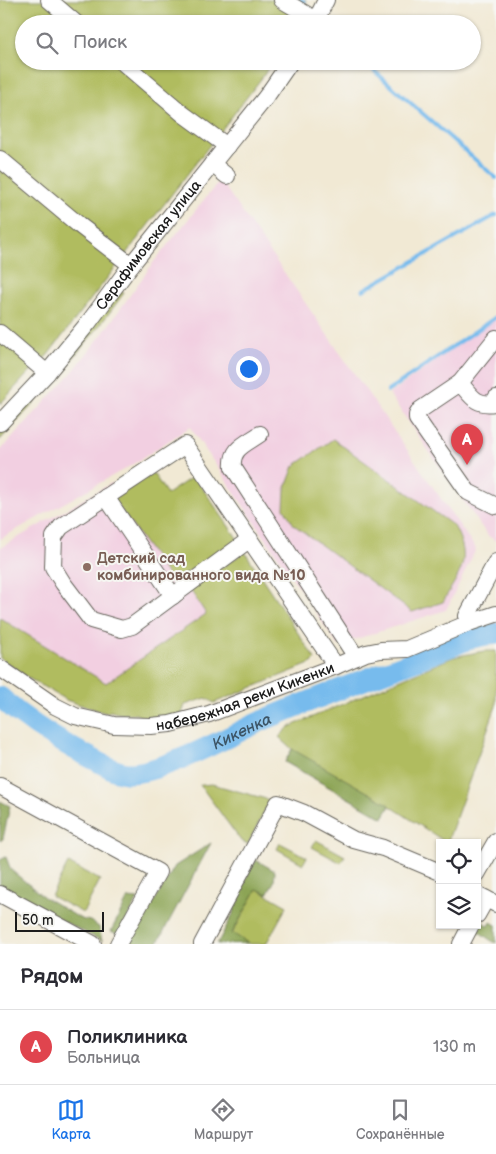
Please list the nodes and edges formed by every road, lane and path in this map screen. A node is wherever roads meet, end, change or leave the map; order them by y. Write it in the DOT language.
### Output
graph roads {
  1 [pos="49,0"];
  2 [pos="282,0"];
  3 [pos="326,0"];
  4 [pos="66,15"];
  5 [pos="304,15"];
  6 [pos="318,15"];
  7 [pos="133,70"];
  8 [pos="285,70"];
  9 [pos="227,146"];
  10 [pos="0,159"];
  11 [pos="212,164"];
  12 [pos="227,176"];
  13 [pos="131,265"];
  14 [pos="0,333"];
  15 [pos="496,338"];
  16 [pos="48,373"];
  17 [pos="460,382"];
  18 [pos="496,398"];
  19 [pos="0,424"];
  20 [pos="260,434"];
  21 [pos="106,497"];
  22 [pos="496,506"];
  23 [pos="250,539"];
  24 [pos="496,562"];
  25 [pos="173,596"];
  26 [pos="496,614"];
  27 [pos="470,623"];
  28 [pos="356,657"];
  29 [pos="336,666"];
  30 [pos="0,668"];
  31 [pos="0,786"];
  32 [pos="496,840"];
  33 [pos="481,867"];
  34 [pos="436,870"];
  35 [pos="0,894"];
  36 [pos="470,929"];
  37 [pos="93,944"];
  38 [pos="118,944"];
  39 [pos="202,944"];
  40 [pos="461,944"];
  1 -- 4 [label="street"];
  2 -- 5 [label="street"];
  3 -- 6 [label="street"];
  7 -- 9 [label="street"];
  8 -- 9 [label="street, Серафимовская улица"];
  9 -- 11 [label="street, Серафимовская улица"];
  10 -- 13 [label="street"];
  11 -- 12 [label="street"];
  11 -- 13 [label="street, Серафимовская улица"];
  13 -- 16 [label="street, Серафимовская улица"];
  14 -- 16 [label="street"];
  15 -- 17 [label="street"];
  16 -- 19 [label="street, Серафимовская улица"];
  17 -- 18 [label="street"];
  17 -- 22 [label="street"];
  20 -- 28 [label="street"];
  21 -- 23 [label="street"];
  21 -- 25 [label="street"];
  21 -- 25 [label="street"];
  23 -- 25 [label="street"];
  23 -- 29 [label="street"];
  24 -- 27 [label="street"];
  26 -- 27 [label="street, набережная реки Кикенки"];
  27 -- 28 [label="street, набережная реки Кикенки"];
  28 -- 29 [label="street, набережная реки Кикенки"];
  29 -- 30 [label="street, набережная реки Кикенки"];
  31 -- 38 [label="street"];
  32 -- 33 [label="street"];
  34 -- 39 [label="street"];
  35 -- 37 [label="street"];
  36 -- 40 [label="street"];
}
